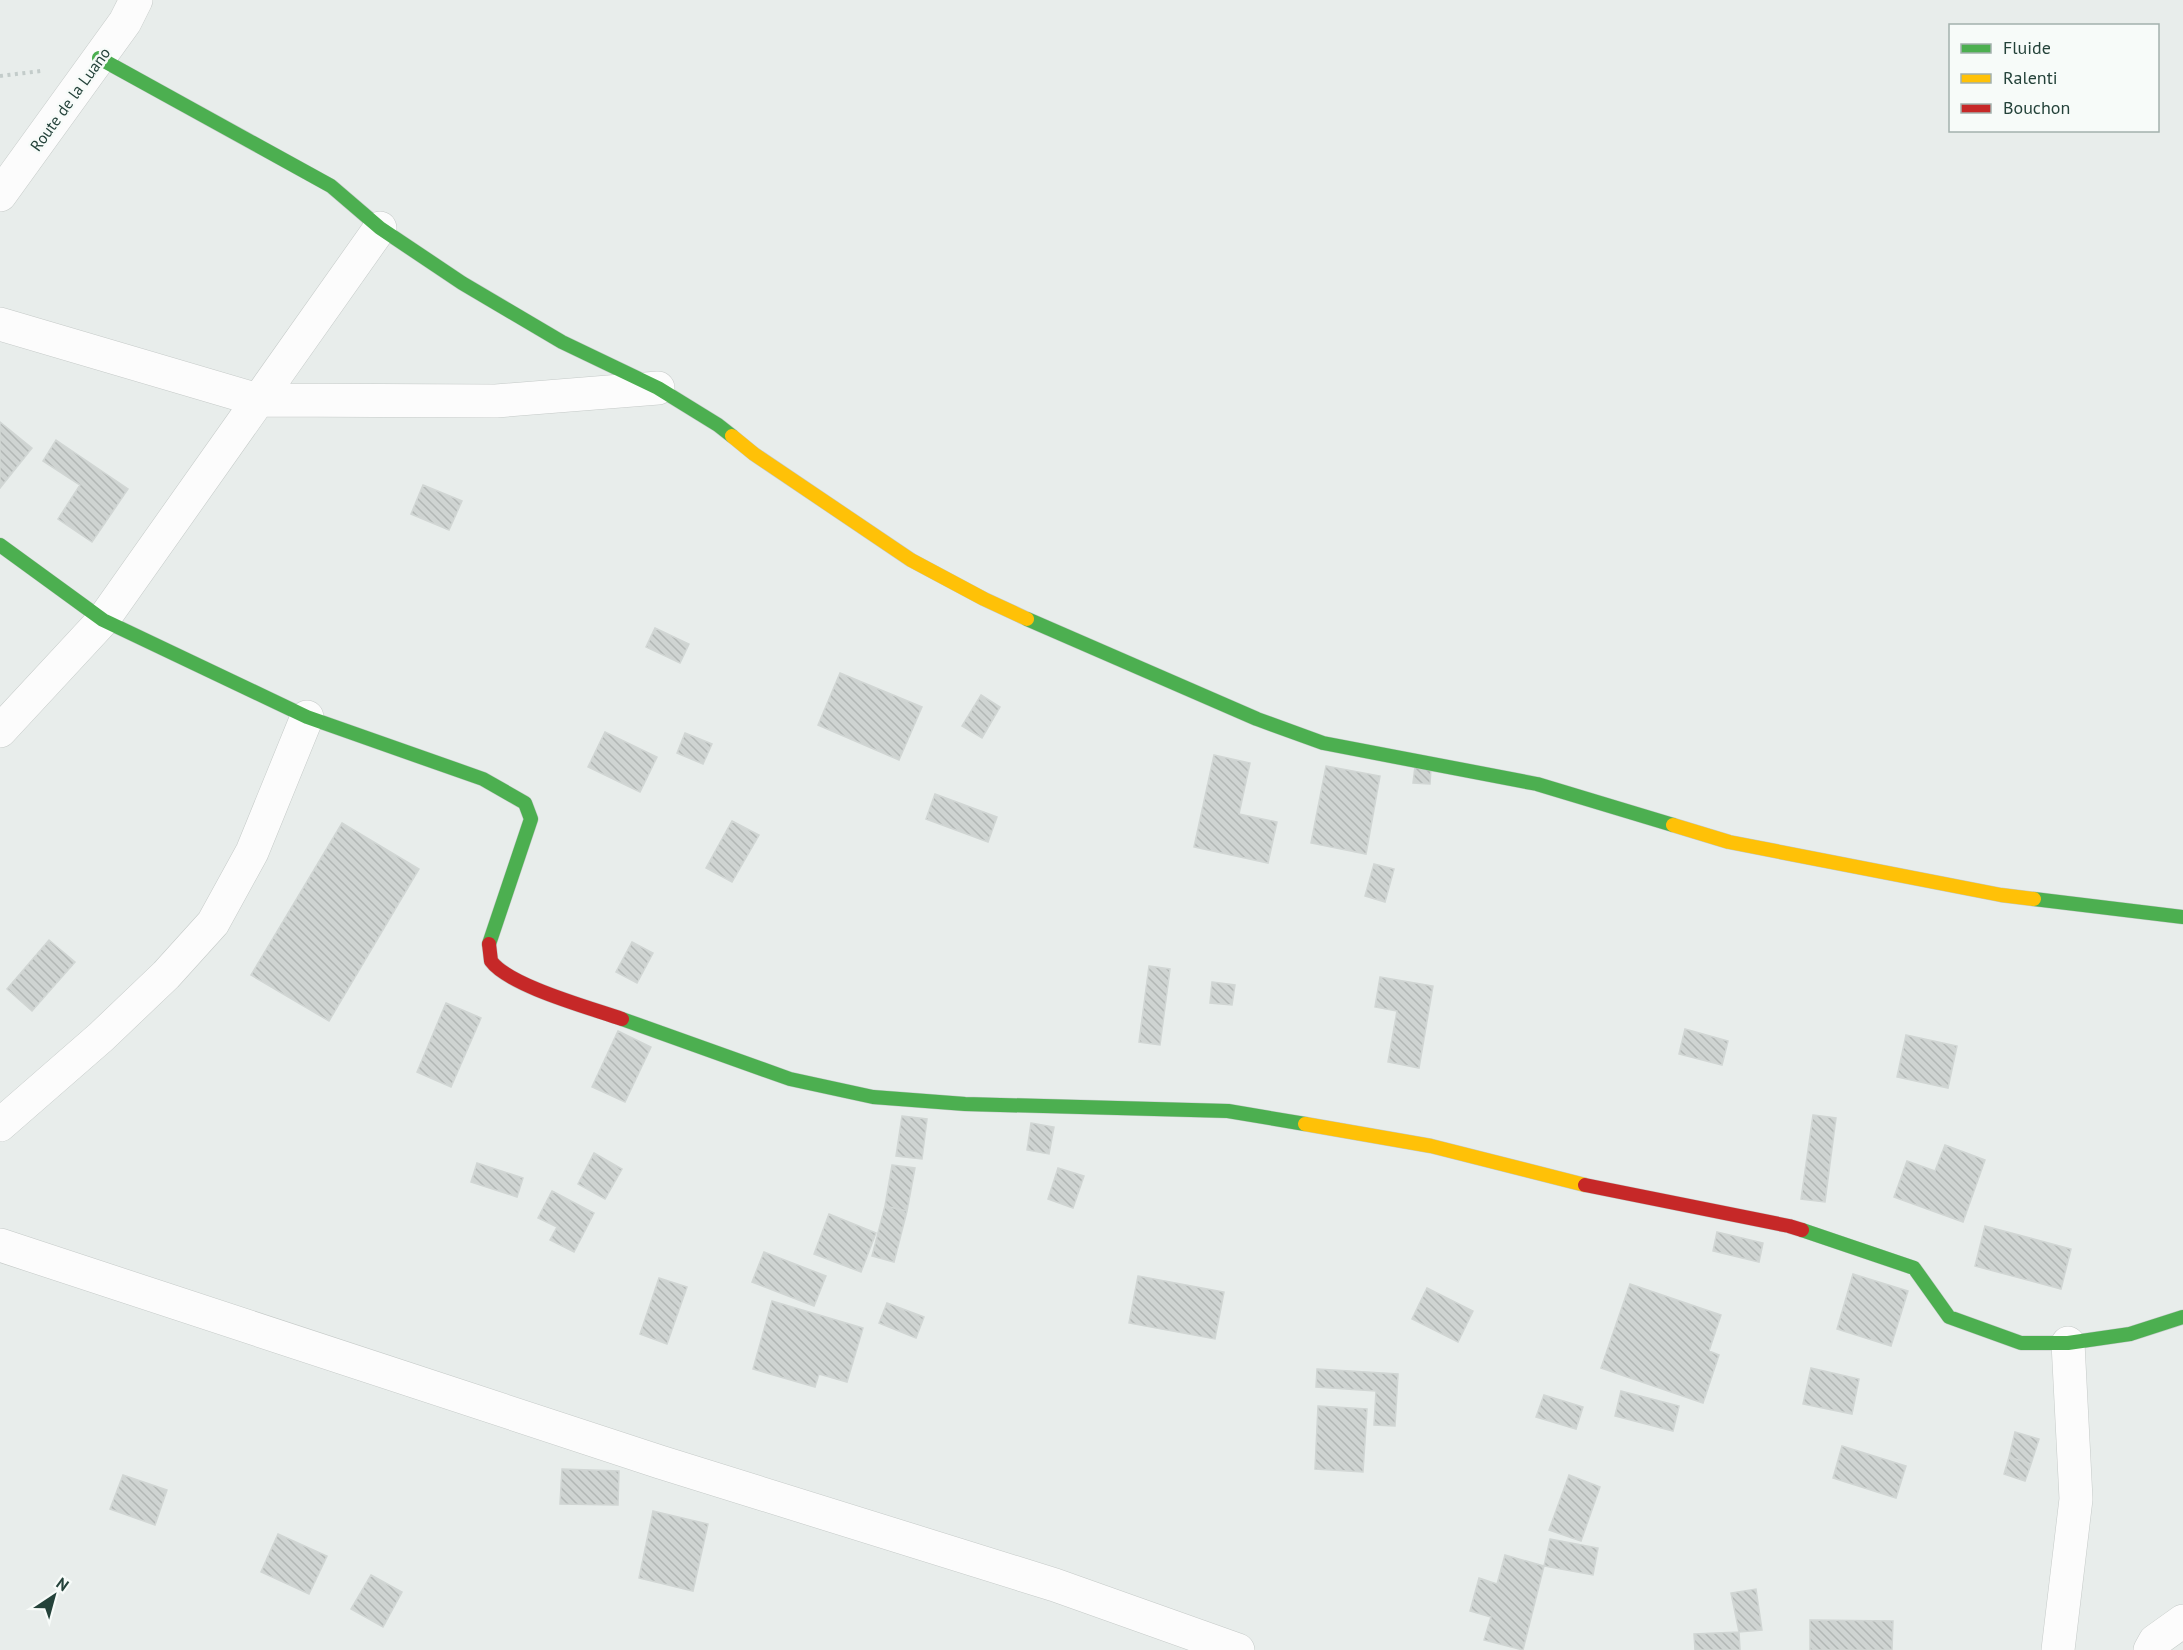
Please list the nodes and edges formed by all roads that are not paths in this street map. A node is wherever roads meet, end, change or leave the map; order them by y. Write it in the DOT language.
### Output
graph roads {
  1 [pos="136,0"];
  2 [pos="99,58"];
  3 [pos="0,195"];
  4 [pos="380,228"];
  5 [pos="0,324"];
  6 [pos="658,388"];
  7 [pos="258,400"];
  8 [pos="0,545"];
  9 [pos="103,620"];
  10 [pos="307,717"];
  11 [pos="0,731"];
  12 [pos="2183,917"];
  13 [pos="0,1125"];
  14 [pos="0,1245"];
  15 [pos="2183,1317"];
  16 [pos="2068,1343"];
  17 [pos="2183,1621"];
  18 [pos="1238,1650"];
  19 [pos="2058,1650"];
  20 [pos="2150,1650"];
  1 -- 2 [label="street, Route de la Luano"];
  2 -- 3 [label="street, Route de la Luano"];
  2 -- 4 [label="street"];
  4 -- 6 [label="street"];
  4 -- 7 [label="street"];
  5 -- 7 [label="street"];
  6 -- 7 [label="street"];
  6 -- 12 [label="street"];
  7 -- 9 [label="street"];
  8 -- 9 [label="street"];
  9 -- 10 [label="street"];
  9 -- 11 [label="street"];
  10 -- 13 [label="street"];
  10 -- 16 [label="street"];
  14 -- 18 [label="street"];
  15 -- 16 [label="street"];
  16 -- 19 [label="street"];
  17 -- 20 [label="street"];
}
